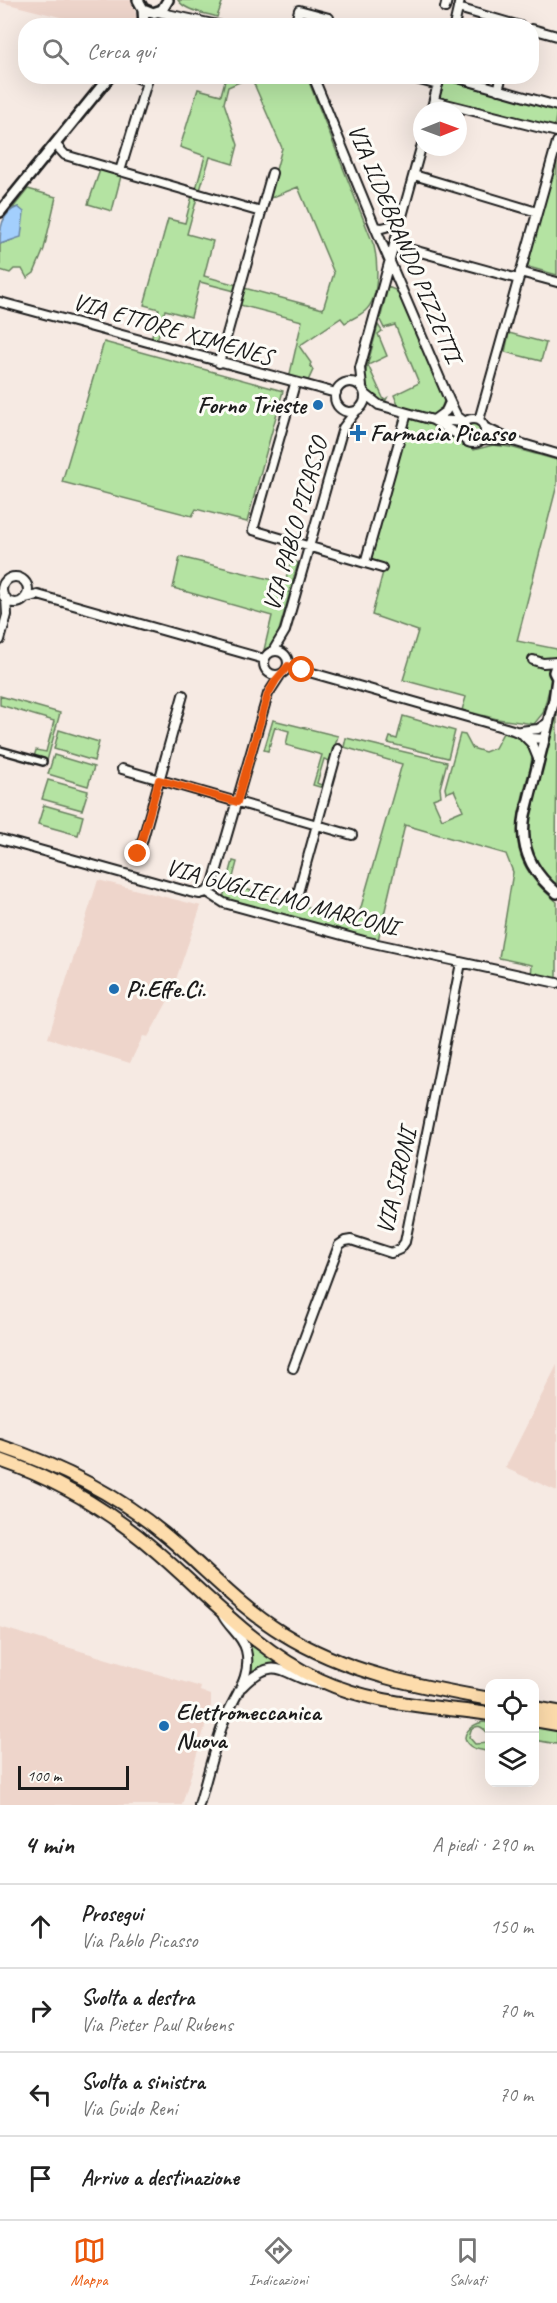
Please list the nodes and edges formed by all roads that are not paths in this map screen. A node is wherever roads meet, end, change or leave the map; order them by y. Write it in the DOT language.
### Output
graph roads {
  1 [pos="138,0"];
  2 [pos="168,2"];
  3 [pos="459,4"];
  4 [pos="143,9"];
  5 [pos="156,12"];
  6 [pos="184,17"];
  7 [pos="144,18"];
  8 [pos="151,18"];
  9 [pos="188,18"];
  10 [pos="298,18"];
  11 [pos="329,18"];
  12 [pos="498,18"];
  13 [pos="539,31"];
  14 [pos="557,36"];
  15 [pos="104,84"];
  16 [pos="146,84"];
  17 [pos="317,84"];
  18 [pos="434,84"];
  19 [pos="478,84"];
  20 [pos="500,84"];
  21 [pos="438,85"];
  22 [pos="498,90"];
  23 [pos="434,101"];
  24 [pos="557,106"];
  25 [pos="557,132"];
  26 [pos="557,142"];
  27 [pos="55,144"];
  28 [pos="419,156"];
  29 [pos="120,171"];
  30 [pos="272,173"];
  31 [pos="414,175"];
  32 [pos="0,212"];
  33 [pos="261,212"];
  34 [pos="537,212"];
  35 [pos="401,223"];
  36 [pos="375,227"];
  37 [pos="395,245"];
  38 [pos="391,261"];
  39 [pos="519,276"];
  40 [pos="557,282"];
  41 [pos="384,284"];
  42 [pos="405,293"];
  43 [pos="0,302"];
  44 [pos="219,363"];
  45 [pos="360,368"];
  46 [pos="348,382"];
  47 [pos="295,384"];
  48 [pos="364,390"];
  49 [pos="336,393"];
  50 [pos="450,402"];
  51 [pos="379,405"];
  52 [pos="339,406"];
  53 [pos="359,409"];
  54 [pos="407,413"];
  55 [pos="433,420"];
  56 [pos="465,422"];
  57 [pos="482,423"];
  58 [pos="343,428"];
  59 [pos="462,437"];
  60 [pos="482,439"];
  61 [pos="513,441"];
  62 [pos="557,454"];
  63 [pos="309,547"];
  64 [pos="365,563"];
  65 [pos="382,568"];
  66 [pos="27,586"];
  67 [pos="1,587"];
  68 [pos="38,596"];
  69 [pos="6,598"];
  70 [pos="22,600"];
  71 [pos="7,615"];
  72 [pos="285,631"];
  73 [pos="0,640"];
  74 [pos="273,651"];
  75 [pos="286,655"];
  76 [pos="264,659"];
  77 [pos="537,661"];
  78 [pos="288,666"];
  79 [pos="266,669"];
  80 [pos="556,670"];
  81 [pos="281,674"];
  82 [pos="268,694"];
  83 [pos="183,695"];
  84 [pos="556,697"];
  85 [pos="549,722"];
  86 [pos="515,730"];
  87 [pos="544,738"];
  88 [pos="338,749"];
  89 [pos="0,750"];
  90 [pos="539,761"];
  91 [pos="44,762"];
  92 [pos="122,769"];
  93 [pos="159,780"];
  94 [pos="237,802"];
  95 [pos="317,825"];
  96 [pos="352,835"];
  97 [pos="0,839"];
  98 [pos="138,854"];
  99 [pos="207,892"];
  100 [pos="557,893"];
  101 [pos="296,900"];
  102 [pos="461,963"];
  103 [pos="557,983"];
  104 [pos="293,1368"];
  105 [pos="0,1446"];
  106 [pos="0,1460"];
  107 [pos="217,1606"];
  108 [pos="328,1684"];
  109 [pos="241,1688"];
  110 [pos="485,1699"];
  111 [pos="539,1709"];
  112 [pos="557,1712"];
  113 [pos="485,1713"];
  114 [pos="539,1721"];
  115 [pos="557,1724"];
  116 [pos="199,1805"];
  1 -- 4 [label="street"];
  2 -- 5 [label="street"];
  2 -- 6 [label="street"];
  3 -- 12 [label="street"];
  4 -- 5 [label="street"];
  4 -- 7 [label="street"];
  5 -- 6 [label="street"];
  5 -- 8 [label="street"];
  6 -- 9 [label="street"];
  10 -- 11 [label="street"];
  13 -- 14 [label="street"];
  15 -- 27 [label="street"];
  16 -- 29 [label="street"];
  17 -- 36 [label="street, VIA ILDEBRANDO PIZZETTI"];
  18 -- 21 [label="street"];
  19 -- 22 [label="street"];
  20 -- 22 [label="street"];
  21 -- 23 [label="street"];
  22 -- 24 [label="street"];
  23 -- 25 [label="street"];
  26 -- 34 [label="street"];
  27 -- 29 [label="street"];
  27 -- 32 [label="street"];
  28 -- 31 [label="street, VIA PABLO PICASSO"];
  29 -- 33 [label="street"];
  30 -- 33 [label="street"];
  31 -- 34 [label="street"];
  31 -- 35 [label="street, VIA PABLO PICASSO"];
  33 -- 44 [label="street"];
  34 -- 39 [label="street"];
  35 -- 36 [label="street"];
  35 -- 37 [label="street, VIA PABLO PICASSO"];
  36 -- 38 [label="street, VIA ILDEBRANDO PIZZETTI"];
  37 -- 38 [label="street, VIA PABLO PICASSO"];
  37 -- 39 [label="street"];
  38 -- 41 [label="street, VIA PABLO PICASSO"];
  38 -- 42 [label="street, VIA ILDEBRANDO PIZZETTI"];
  39 -- 40 [label="street"];
  39 -- 57 [label="street"];
  41 -- 42 [label="street"];
  41 -- 45 [label="street, VIA PABLO PICASSO"];
  42 -- 50 [label="street, VIA ILDEBRANDO PIZZETTI"];
  43 -- 44 [label="street, VIA ETTORE XIMENES"];
  44 -- 47 [label="street, VIA ETTORE XIMENES"];
  45 -- 46 [label="street, VIA PABLO PICASSO"];
  45 -- 48 [label="street, VIA PABLO PICASSO"];
  46 -- 48 [label="street"];
  46 -- 49 [label="street, VIA PABLO PICASSO"];
  47 -- 49 [label="street, VIA ETTORE XIMENES"];
  47 -- 63 [label="street"];
  48 -- 51 [label="street"];
  48 -- 53 [label="street, VIA PABLO PICASSO"];
  49 -- 52 [label="street, VIA PABLO PICASSO"];
  50 -- 55 [label="street"];
  50 -- 56 [label="street, VIA ILDEBRANDO PIZZETTI"];
  51 -- 53 [label="street"];
  51 -- 54 [label="street"];
  52 -- 53 [label="street, VIA PABLO PICASSO"];
  52 -- 58 [label="street, VIA PABLO PICASSO"];
  53 -- 58 [label="street, VIA PABLO PICASSO"];
  54 -- 55 [label="street"];
  54 -- 64 [label="street"];
  55 -- 56 [label="street"];
  55 -- 59 [label="street"];
  56 -- 57 [label="street"];
  56 -- 59 [label="street"];
  57 -- 60 [label="street"];
  57 -- 61 [label="street"];
  58 -- 63 [label="street, VIA PABLO PICASSO"];
  59 -- 60 [label="street"];
  60 -- 61 [label="street"];
  61 -- 62 [label="street"];
  63 -- 64 [label="street"];
  63 -- 72 [label="street, VIA PABLO PICASSO"];
  64 -- 65 [label="street"];
  66 -- 67 [label="street"];
  66 -- 68 [label="street"];
  66 -- 70 [label="street"];
  67 -- 69 [label="street"];
  68 -- 70 [label="street"];
  68 -- 76 [label="street"];
  69 -- 70 [label="street"];
  69 -- 71 [label="street"];
  70 -- 71 [label="street"];
  71 -- 73 [label="street"];
  72 -- 74 [label="street, VIA PABLO PICASSO"];
  72 -- 75 [label="street, VIA PABLO PICASSO"];
  74 -- 75 [label="street"];
  74 -- 76 [label="street"];
  75 -- 78 [label="street"];
  76 -- 79 [label="street"];
  77 -- 80 [label="street"];
  78 -- 81 [label="street"];
  78 -- 86 [label="street"];
  79 -- 81 [label="street"];
  79 -- 82 [label="street"];
  80 -- 84 [label="street"];
  81 -- 82 [label="street"];
  82 -- 94 [label="street"];
  83 -- 93 [label="street"];
  84 -- 85 [label="street"];
  85 -- 86 [label="street"];
  85 -- 87 [label="street"];
  86 -- 87 [label="street"];
  86 -- 90 [label="street"];
  87 -- 90 [label="street"];
  88 -- 95 [label="street"];
  89 -- 91 [label="street"];
  90 -- 100 [label="street"];
  92 -- 93 [label="street"];
  93 -- 94 [label="street"];
  93 -- 98 [label="street"];
  94 -- 95 [label="street"];
  94 -- 99 [label="street"];
  95 -- 96 [label="street"];
  95 -- 101 [label="street"];
  97 -- 99 [label="street, VIA GUGLIELMO MARCONI"];
  99 -- 102 [label="street, VIA GUGLIELMO MARCONI"];
  102 -- 103 [label="street, VIA GUGLIELMO MARCONI"];
  102 -- 104 [label="street, VIA SIRONI"];
  105 -- 110 [label="highway"];
  106 -- 107 [label="highway"];
  107 -- 108 [label="highway"];
  107 -- 109 [label="street"];
  108 -- 109 [label="street"];
  108 -- 113 [label="highway"];
  109 -- 116 [label="street"];
  111 -- 112 [label="highway"];
  114 -- 115 [label="highway"];
}
